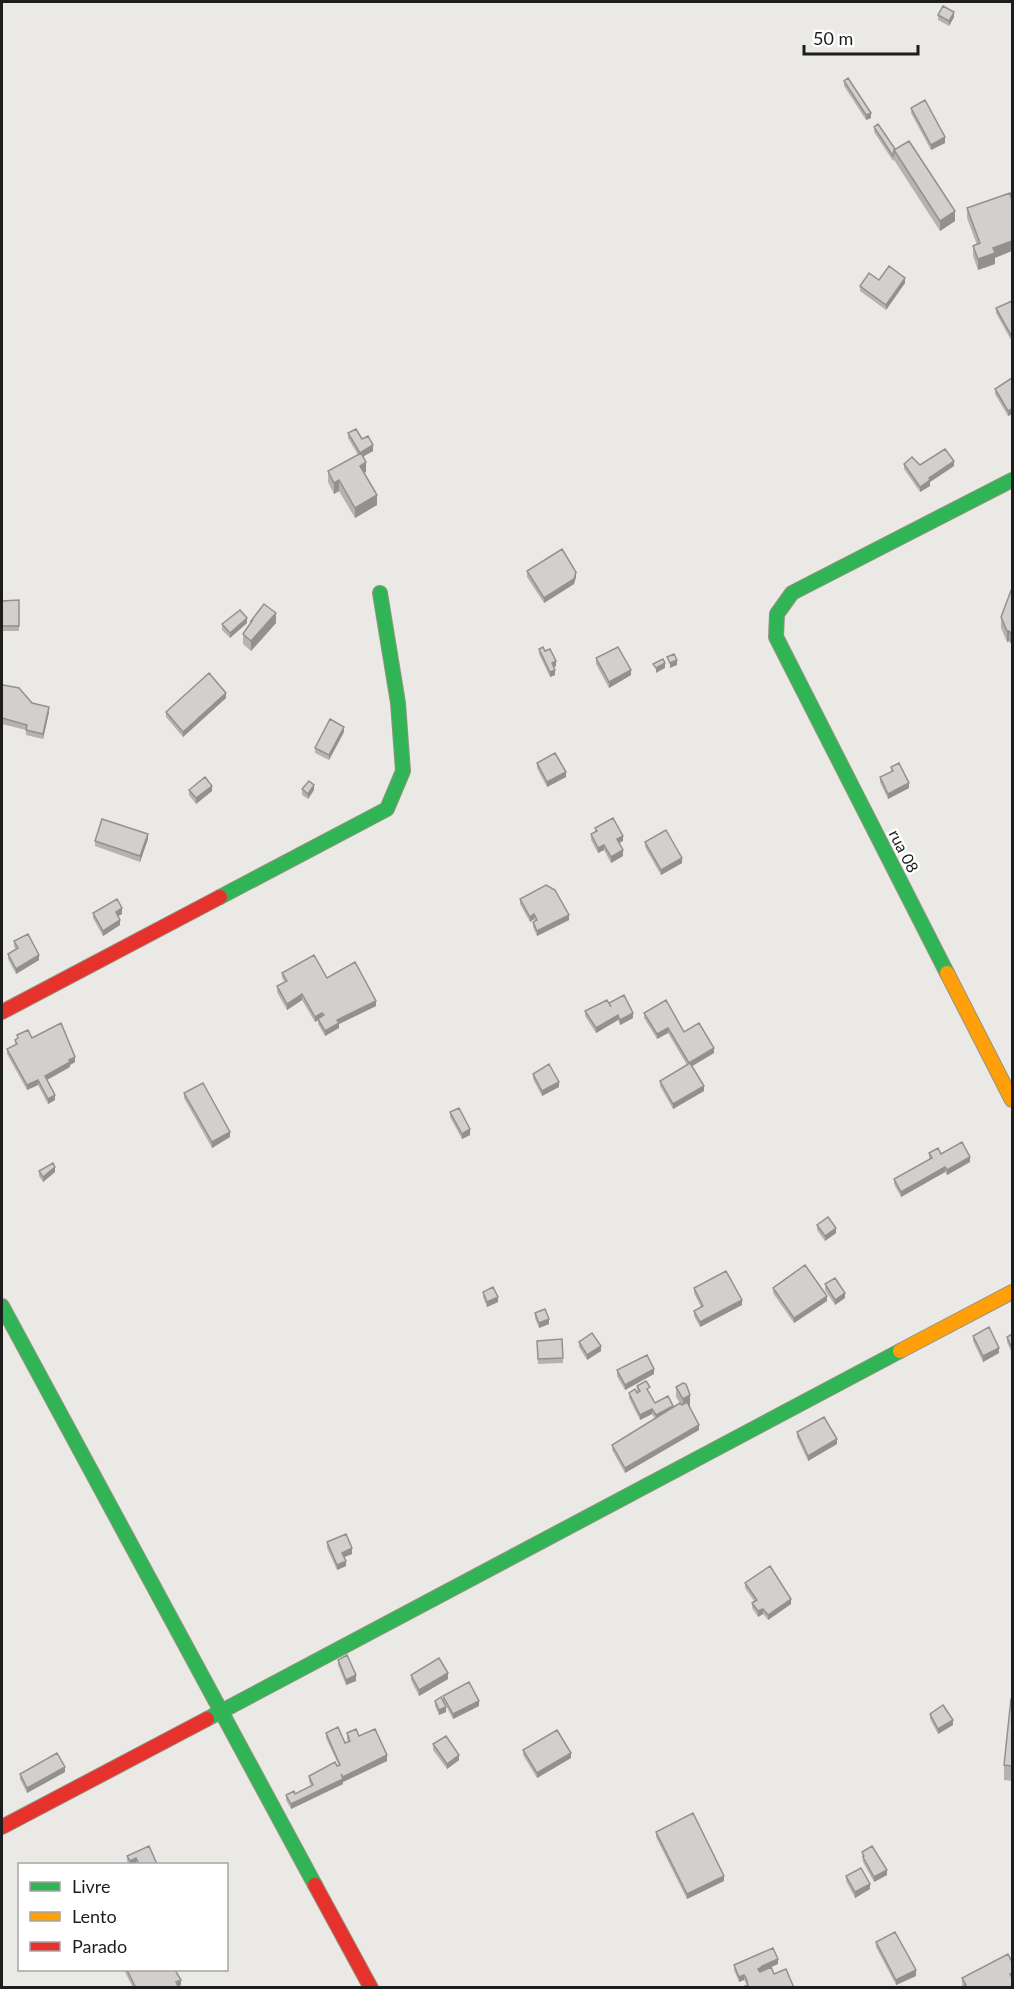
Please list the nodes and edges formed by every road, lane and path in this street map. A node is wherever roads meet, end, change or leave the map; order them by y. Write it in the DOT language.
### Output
graph roads {
  1 [pos="1012,480"];
  2 [pos="380,593"];
  3 [pos="2,1012"];
  4 [pos="1012,1101"];
  5 [pos="1012,1292"];
  6 [pos="2,1306"];
  7 [pos="221,1711"];
  8 [pos="2,1827"];
  9 [pos="371,1988"];
  1 -- 4 [label="street, rua 08"];
  2 -- 3 [label="street"];
  5 -- 7 [label="street"];
  6 -- 7 [label="street"];
  7 -- 8 [label="street"];
  7 -- 9 [label="street"];
}
